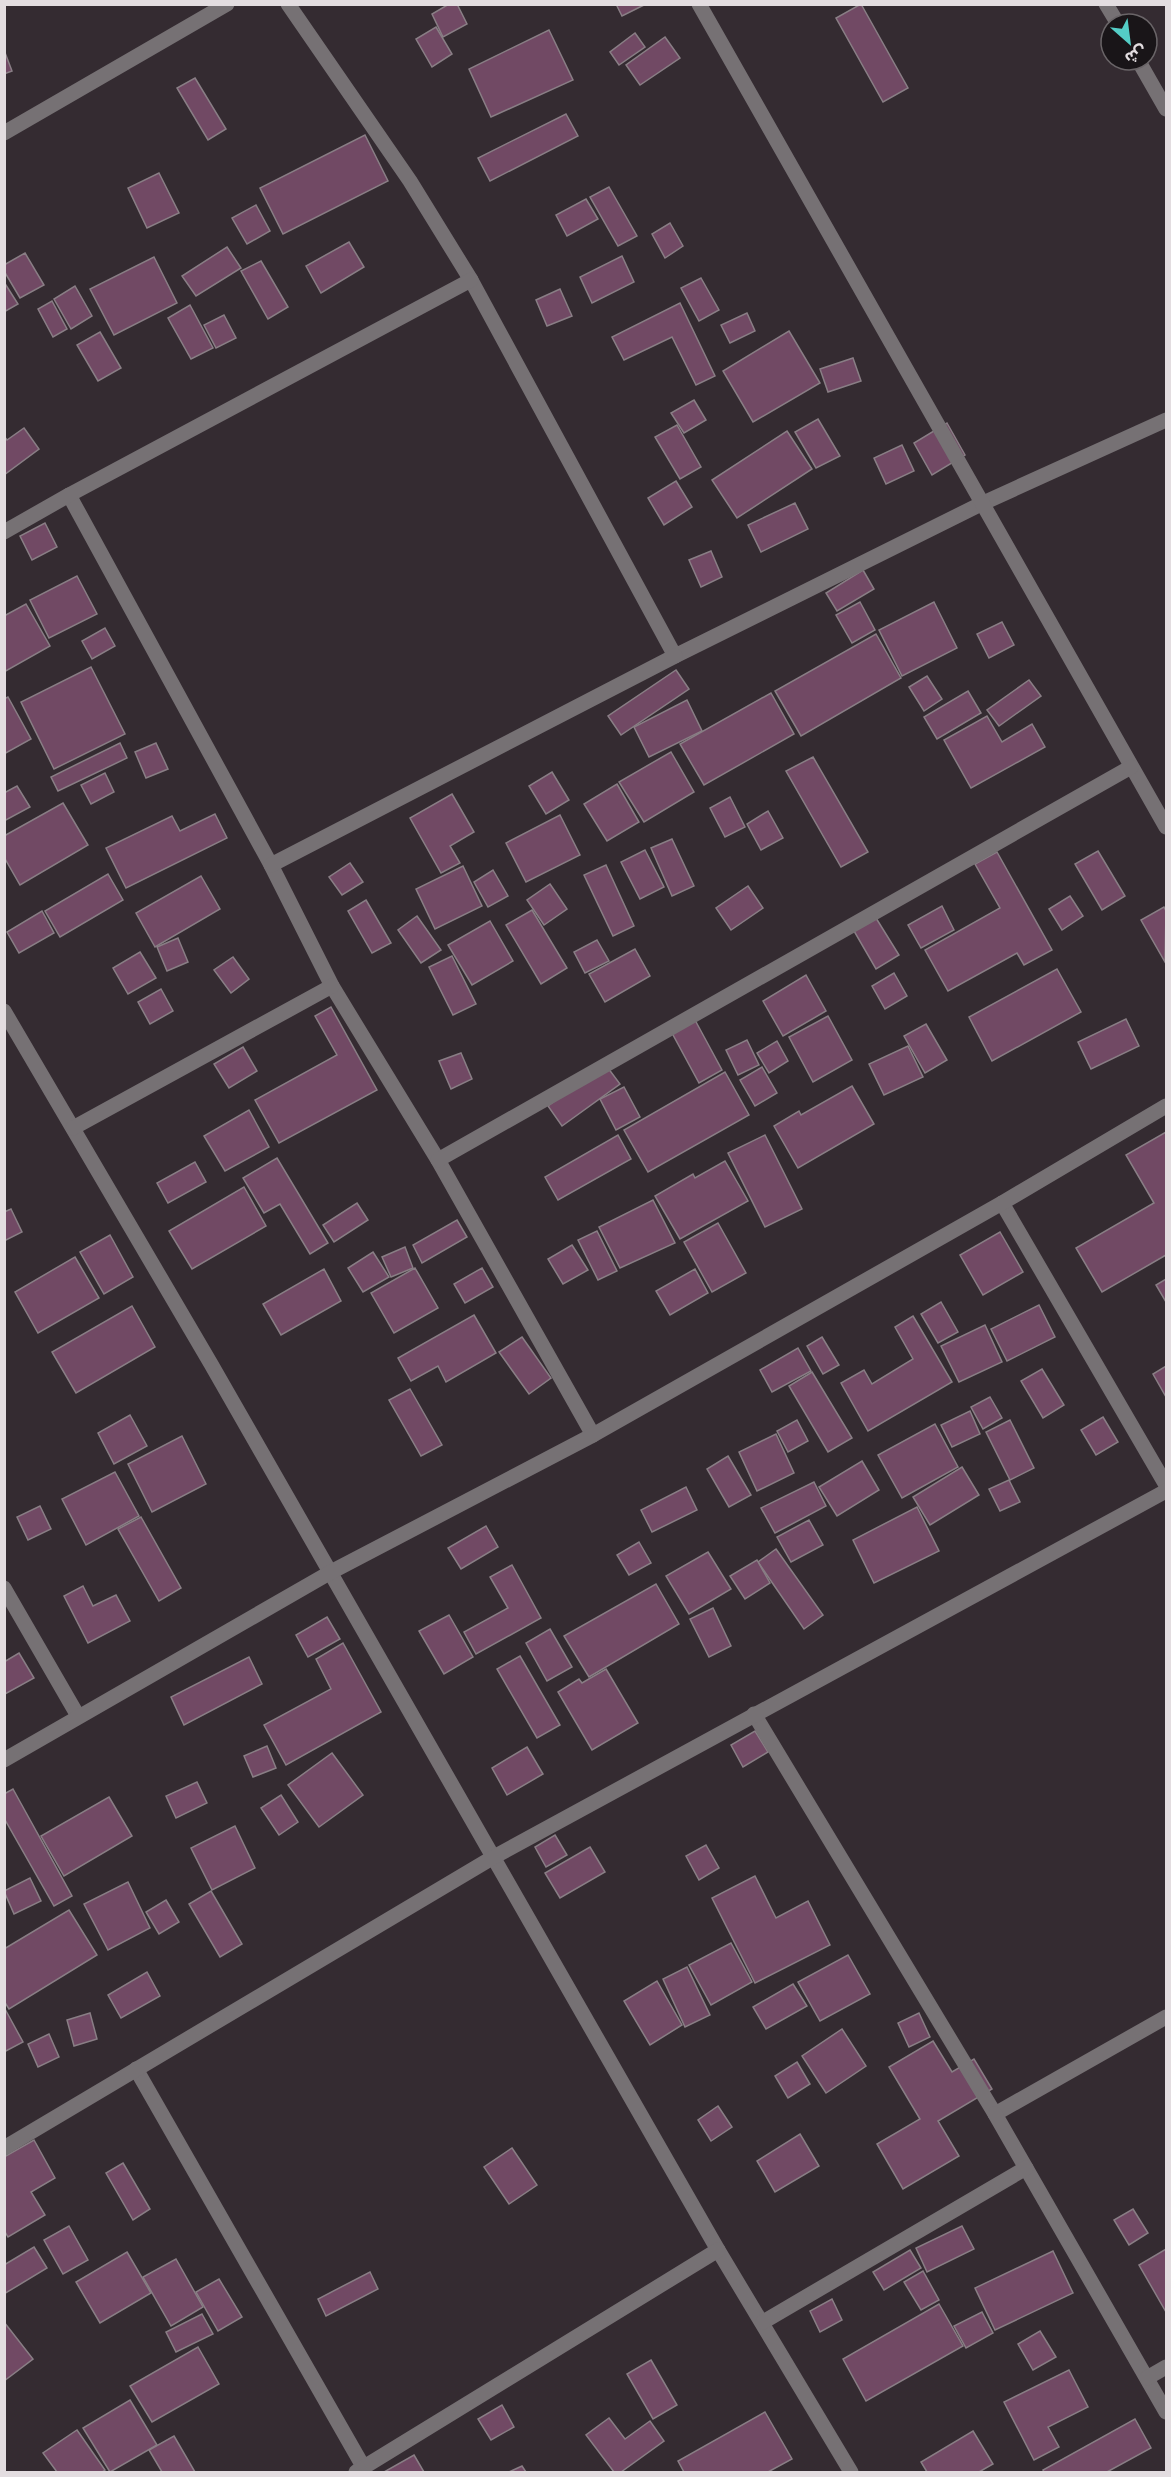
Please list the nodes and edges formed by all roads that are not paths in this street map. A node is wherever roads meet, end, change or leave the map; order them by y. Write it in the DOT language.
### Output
graph roads {
  1 [pos="227,4"];
  2 [pos="288,4"];
  3 [pos="699,4"];
  4 [pos="1145,72"];
  5 [pos="1167,109"];
  6 [pos="4,133"];
  7 [pos="471,280"];
  8 [pos="1167,420"];
  9 [pos="69,495"];
  10 [pos="981,504"];
  11 [pos="4,532"];
  12 [pos="675,656"];
  13 [pos="1131,767"];
  14 [pos="1167,827"];
  15 [pos="271,865"];
  16 [pos="332,986"];
  17 [pos="4,1011"];
  18 [pos="10,1034"];
  19 [pos="1167,1106"];
  20 [pos="74,1128"];
  21 [pos="438,1160"];
  22 [pos="1002,1203"];
  23 [pos="593,1435"];
  24 [pos="1167,1485"];
  25 [pos="1167,1491"];
  26 [pos="331,1572"];
  27 [pos="4,1588"];
  28 [pos="754,1714"];
  29 [pos="78,1716"];
  30 [pos="4,1760"];
  31 [pos="492,1858"];
  32 [pos="1167,2017"];
  33 [pos="136,2069"];
  34 [pos="995,2114"];
  35 [pos="4,2148"];
  36 [pos="1026,2168"];
  37 [pos="718,2250"];
  38 [pos="763,2322"];
  39 [pos="1167,2367"];
  40 [pos="1147,2378"];
  41 [pos="1167,2412"];
  42 [pos="360,2470"];
  43 [pos="851,2472"];
  1 -- 6 [label="street"];
  2 -- 7 [label="street"];
  3 -- 10 [label="street"];
  4 -- 5 [label="street"];
  7 -- 9 [label="street"];
  7 -- 12 [label="street"];
  8 -- 10 [label="street"];
  9 -- 11 [label="street"];
  9 -- 15 [label="street"];
  10 -- 12 [label="street"];
  10 -- 13 [label="street"];
  12 -- 15 [label="street"];
  13 -- 14 [label="street"];
  13 -- 21 [label="street"];
  15 -- 16 [label="street"];
  16 -- 20 [label="street"];
  16 -- 21 [label="street"];
  17 -- 18 [label="street"];
  18 -- 20 [label="street"];
  19 -- 22 [label="street"];
  20 -- 26 [label="street"];
  21 -- 23 [label="street"];
  22 -- 23 [label="street"];
  22 -- 24 [label="street"];
  23 -- 26 [label="street"];
  25 -- 28 [label="street"];
  26 -- 29 [label="street"];
  26 -- 31 [label="street"];
  27 -- 29 [label="street"];
  28 -- 31 [label="street"];
  28 -- 34 [label="street"];
  29 -- 30 [label="street"];
  31 -- 33 [label="street"];
  31 -- 37 [label="street"];
  32 -- 34 [label="street"];
  33 -- 35 [label="street"];
  33 -- 42 [label="street"];
  34 -- 36 [label="street"];
  36 -- 38 [label="street"];
  36 -- 40 [label="street"];
  37 -- 38 [label="street"];
  37 -- 42 [label="street"];
  38 -- 43 [label="street"];
  39 -- 40 [label="street"];
  40 -- 41 [label="street"];
}
